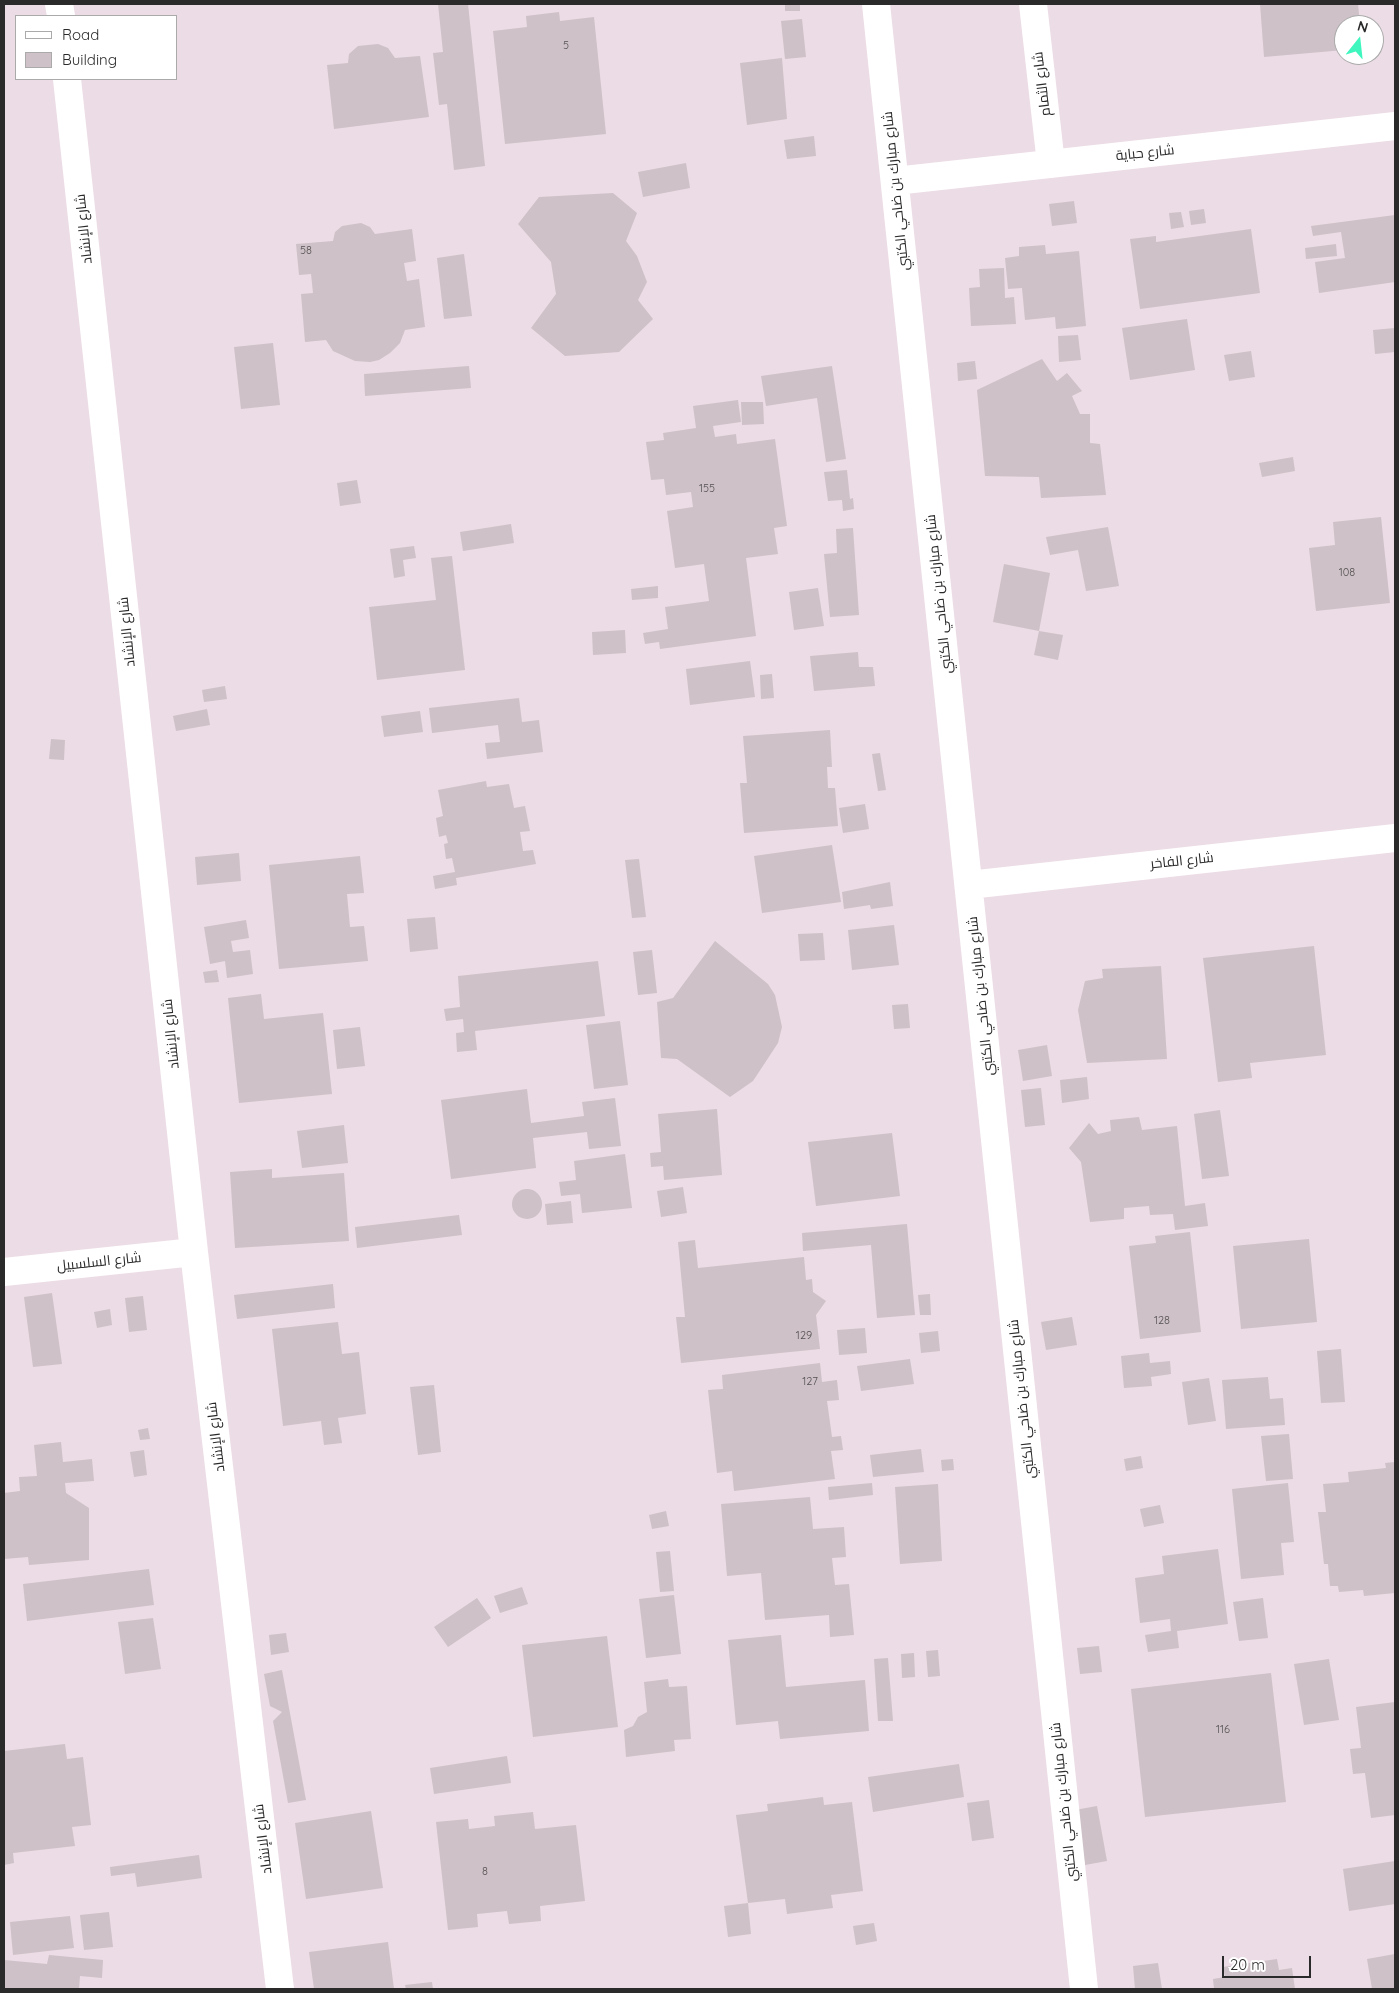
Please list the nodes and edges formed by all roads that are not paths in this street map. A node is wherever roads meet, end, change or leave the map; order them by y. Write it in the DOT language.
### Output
graph roads {
  1 [pos="876,4"];
  2 [pos="1033,4"];
  3 [pos="67,80"];
  4 [pos="1395,126"];
  5 [pos="1051,164"];
  6 [pos="895,181"];
  7 [pos="1395,838"];
  8 [pos="969,885"];
  9 [pos="194,1252"];
  10 [pos="4,1272"];
  11 [pos="280,1989"];
  12 [pos="1084,1989"];
  1 -- 6 [label="street, شارع مبارك بن ضاحي الكتبي"];
  2 -- 5 [label="street, شارع الثمام"];
  3 -- 9 [label="street, شارع الإنشاد"];
  4 -- 5 [label="street, شارع حباية"];
  5 -- 6 [label="street, شارع حباية"];
  6 -- 8 [label="street, شارع مبارك بن ضاحي الكتبي"];
  7 -- 8 [label="street, شارع الفاخر"];
  8 -- 12 [label="street, شارع مبارك بن ضاحي الكتبي"];
  9 -- 10 [label="street, شارع السلسبيل"];
  9 -- 11 [label="street, شارع الإنشاد"];
}
